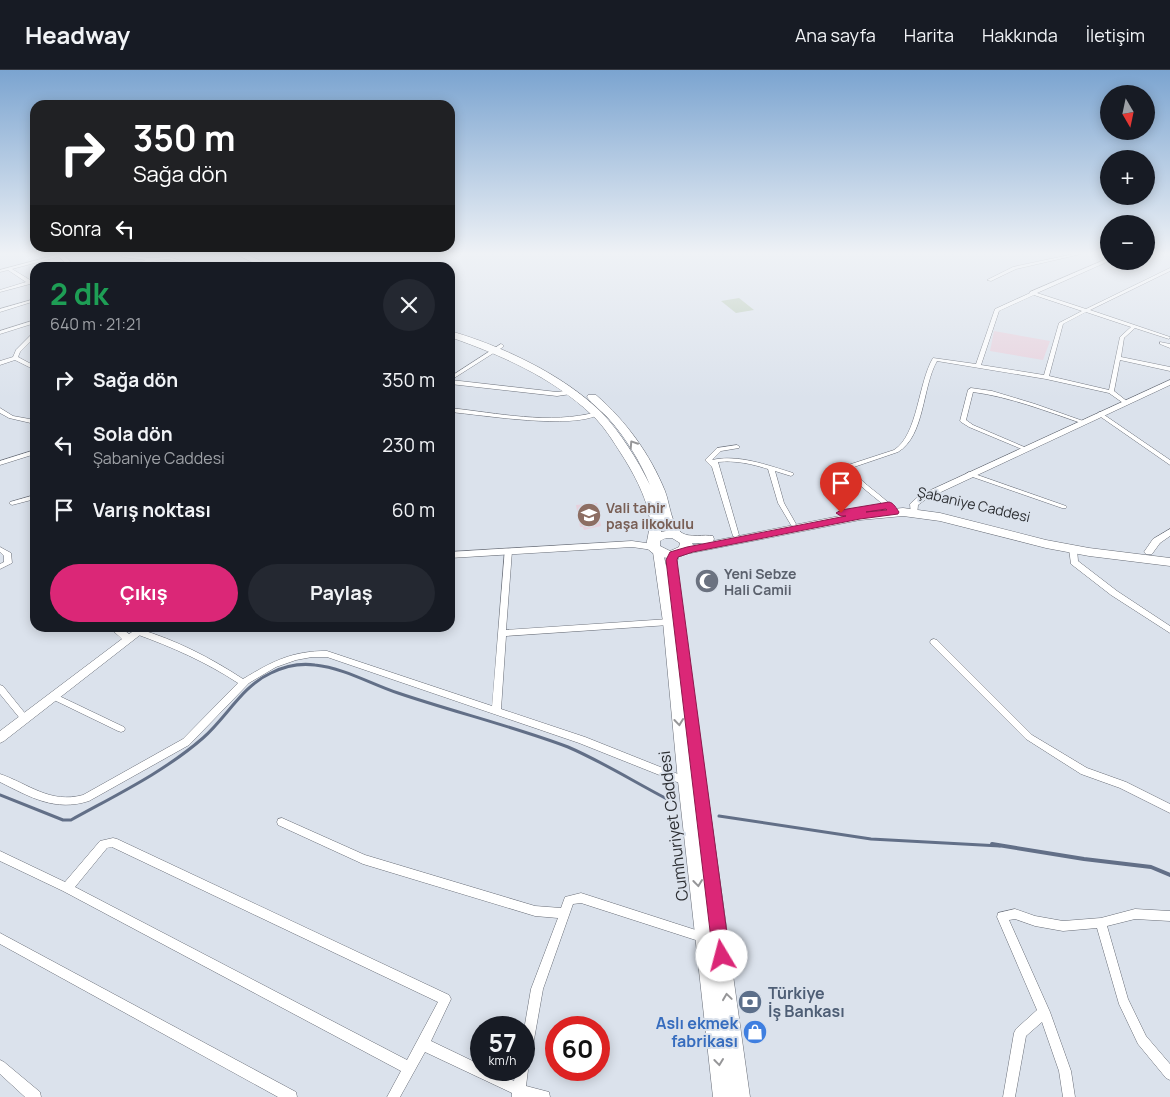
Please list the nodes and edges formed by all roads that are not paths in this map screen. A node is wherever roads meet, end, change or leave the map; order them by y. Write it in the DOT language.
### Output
graph roads {
  1 [pos="29,302"];
  2 [pos="1014,302"];
  3 [pos="1059,302"];
  4 [pos="1101,302"];
  5 [pos="1084,310"];
  6 [pos="0,311"];
  7 [pos="30,323"];
  8 [pos="1134,327"];
  9 [pos="0,333"];
  10 [pos="455,334"];
  11 [pos="1170,338"];
  12 [pos="30,339"];
  13 [pos="1170,346"];
  14 [pos="498,348"];
  15 [pos="15,358"];
  16 [pos="1117,358"];
  17 [pos="0,363"];
  18 [pos="30,366"];
  19 [pos="978,366"];
  20 [pos="540,368"];
  21 [pos="1170,369"];
  22 [pos="455,377"];
  23 [pos="1046,377"];
  24 [pos="455,381"];
  25 [pos="1170,382"];
  26 [pos="571,392"];
  27 [pos="1111,392"];
  28 [pos="1126,403"];
  29 [pos="0,410"];
  30 [pos="455,410"];
  31 [pos="597,414"];
  32 [pos="1100,414"];
  33 [pos="30,421"];
  34 [pos="1083,422"];
  35 [pos="737,447"];
  36 [pos="1026,450"];
  37 [pos="30,454"];
  38 [pos="1170,462"];
  39 [pos="0,463"];
  40 [pos="641,465"];
  41 [pos="714,466"];
  42 [pos="771,468"];
  43 [pos="792,474"];
  44 [pos="969,474"];
  45 [pos="30,498"];
  46 [pos="12,503"];
  47 [pos="1064,507"];
  48 [pos="892,508"];
  49 [pos="914,508"];
  50 [pos="792,524"];
  51 [pos="1170,532"];
  52 [pos="735,535"];
  53 [pos="656,545"];
  54 [pos="679,545"];
  55 [pos="0,548"];
  56 [pos="1073,549"];
  57 [pos="508,551"];
  58 [pos="1149,552"];
  59 [pos="1170,554"];
  60 [pos="455,555"];
  61 [pos="1170,562"];
  62 [pos="0,567"];
  63 [pos="668,622"];
  64 [pos="1170,630"];
  65 [pos="137,633"];
  66 [pos="502,633"];
  67 [pos="934,642"];
  68 [pos="244,683"];
  69 [pos="0,688"];
  70 [pos="55,697"];
  71 [pos="496,712"];
  72 [pos="25,719"];
  73 [pos="121,729"];
  74 [pos="0,738"];
  75 [pos="0,778"];
  76 [pos="685,781"];
  77 [pos="1170,809"];
  78 [pos="282,822"];
  79 [pos="0,856"];
  80 [pos="67,888"];
  81 [pos="565,913"];
  82 [pos="1170,916"];
  83 [pos="1101,923"];
  84 [pos="0,938"];
  85 [pos="712,938"];
  86 [pos="1044,1012"];
  87 [pos="532,1016"];
  88 [pos="423,1044"];
  89 [pos="0,1066"];
  90 [pos="409,1068"];
  91 [pos="1170,1074"];
  92 [pos="520,1081"];
  93 [pos="518,1094"];
  94 [pos="35,1097"];
  95 [pos="291,1097"];
  96 [pos="393,1097"];
  97 [pos="544,1097"];
  98 [pos="723,1097"];
  99 [pos="740,1097"];
  100 [pos="1009,1097"];
  101 [pos="1069,1097"];
  1 -- 6 [label="street"];
  2 -- 19 [label="street"];
  3 -- 5 [label="street"];
  4 -- 5 [label="street"];
  5 -- 8 [label="street"];
  5 -- 23 [label="street"];
  7 -- 9 [label="street"];
  8 -- 11 [label="street"];
  8 -- 16 [label="street"];
  10 -- 14 [label="highway"];
  11 -- 13 [label="street"];
  12 -- 15 [label="street"];
  14 -- 20 [label="highway"];
  14 -- 22 [label="street"];
  15 -- 17 [label="street"];
  15 -- 18 [label="street"];
  16 -- 21 [label="street"];
  16 -- 27 [label="street"];
  19 -- 23 [label="street"];
  19 -- 48 [label="street"];
  20 -- 26 [label="highway"];
  40 -- 20 [label="highway, one-way"];
  23 -- 27 [label="street"];
  24 -- 26 [label="street"];
  25 -- 28 [label="street"];
  26 -- 31 [label="highway"];
  27 -- 28 [label="street"];
  28 -- 32 [label="street"];
  29 -- 33 [label="street"];
  30 -- 31 [label="street"];
  31 -- 40 [label="highway"];
  32 -- 34 [label="street"];
  32 -- 38 [label="street"];
  34 -- 36 [label="street"];
  34 -- 36 [label="street"];
  35 -- 41 [label="street"];
  36 -- 44 [label="street"];
  37 -- 39 [label="street"];
  40 -- 53 [label="highway"];
  40 -- 54 [label="highway"];
  41 -- 42 [label="street"];
  41 -- 52 [label="street"];
  42 -- 43 [label="street"];
  42 -- 50 [label="street"];
  44 -- 47 [label="street"];
  44 -- 49 [label="street"];
  45 -- 46 [label="street"];
  48 -- 49 [label="highway"];
  48 -- 50 [label="highway"];
  48 -- 54 [label="highway"];
  49 -- 56 [label="highway"];
  49 -- 58 [label="highway, Şabaniye Caddesi"];
  50 -- 52 [label="highway"];
  51 -- 58 [label="street"];
  52 -- 54 [label="highway"];
  53 -- 54 [label="highway"];
  53 -- 54 [label="highway"];
  53 -- 57 [label="street"];
  53 -- 63 [label="main road, Cumhuriyet Caddesi"];
  54 -- 85 [label="main road, Cumhuriyet Caddesi"];
  55 -- 62 [label="street"];
  56 -- 61 [label="highway"];
  56 -- 64 [label="street"];
  57 -- 60 [label="street"];
  57 -- 66 [label="street"];
  58 -- 59 [label="highway, Şabaniye Caddesi"];
  63 -- 66 [label="street"];
  63 -- 76 [label="main road, Cumhuriyet Caddesi, one-way"];
  65 -- 68 [label="street"];
  65 -- 70 [label="street"];
  66 -- 71 [label="street"];
  67 -- 77 [label="street"];
  68 -- 71 [label="street"];
  68 -- 75 [label="street"];
  69 -- 72 [label="street"];
  70 -- 72 [label="street"];
  70 -- 73 [label="street"];
  71 -- 76 [label="street"];
  72 -- 74 [label="street"];
  76 -- 85 [label="main road, Cumhuriyet Caddesi, one-way"];
  78 -- 81 [label="street"];
  79 -- 80 [label="street"];
  80 -- 88 [label="street"];
  80 -- 90 [label="street"];
  81 -- 85 [label="street"];
  81 -- 87 [label="street"];
  82 -- 83 [label="street"];
  83 -- 86 [label="street"];
  83 -- 91 [label="street"];
  84 -- 95 [label="street"];
  85 -- 98 [label="main road, Cumhuriyet Caddesi, one-way"];
  99 -- 85 [label="main road, Cumhuriyet Caddesi, one-way"];
  86 -- 100 [label="street"];
  86 -- 101 [label="street"];
  88 -- 90 [label="street"];
  88 -- 93 [label="street"];
  89 -- 94 [label="street"];
  90 -- 96 [label="street"];
  92 -- 93 [label="street"];
  93 -- 97 [label="street"];
}
